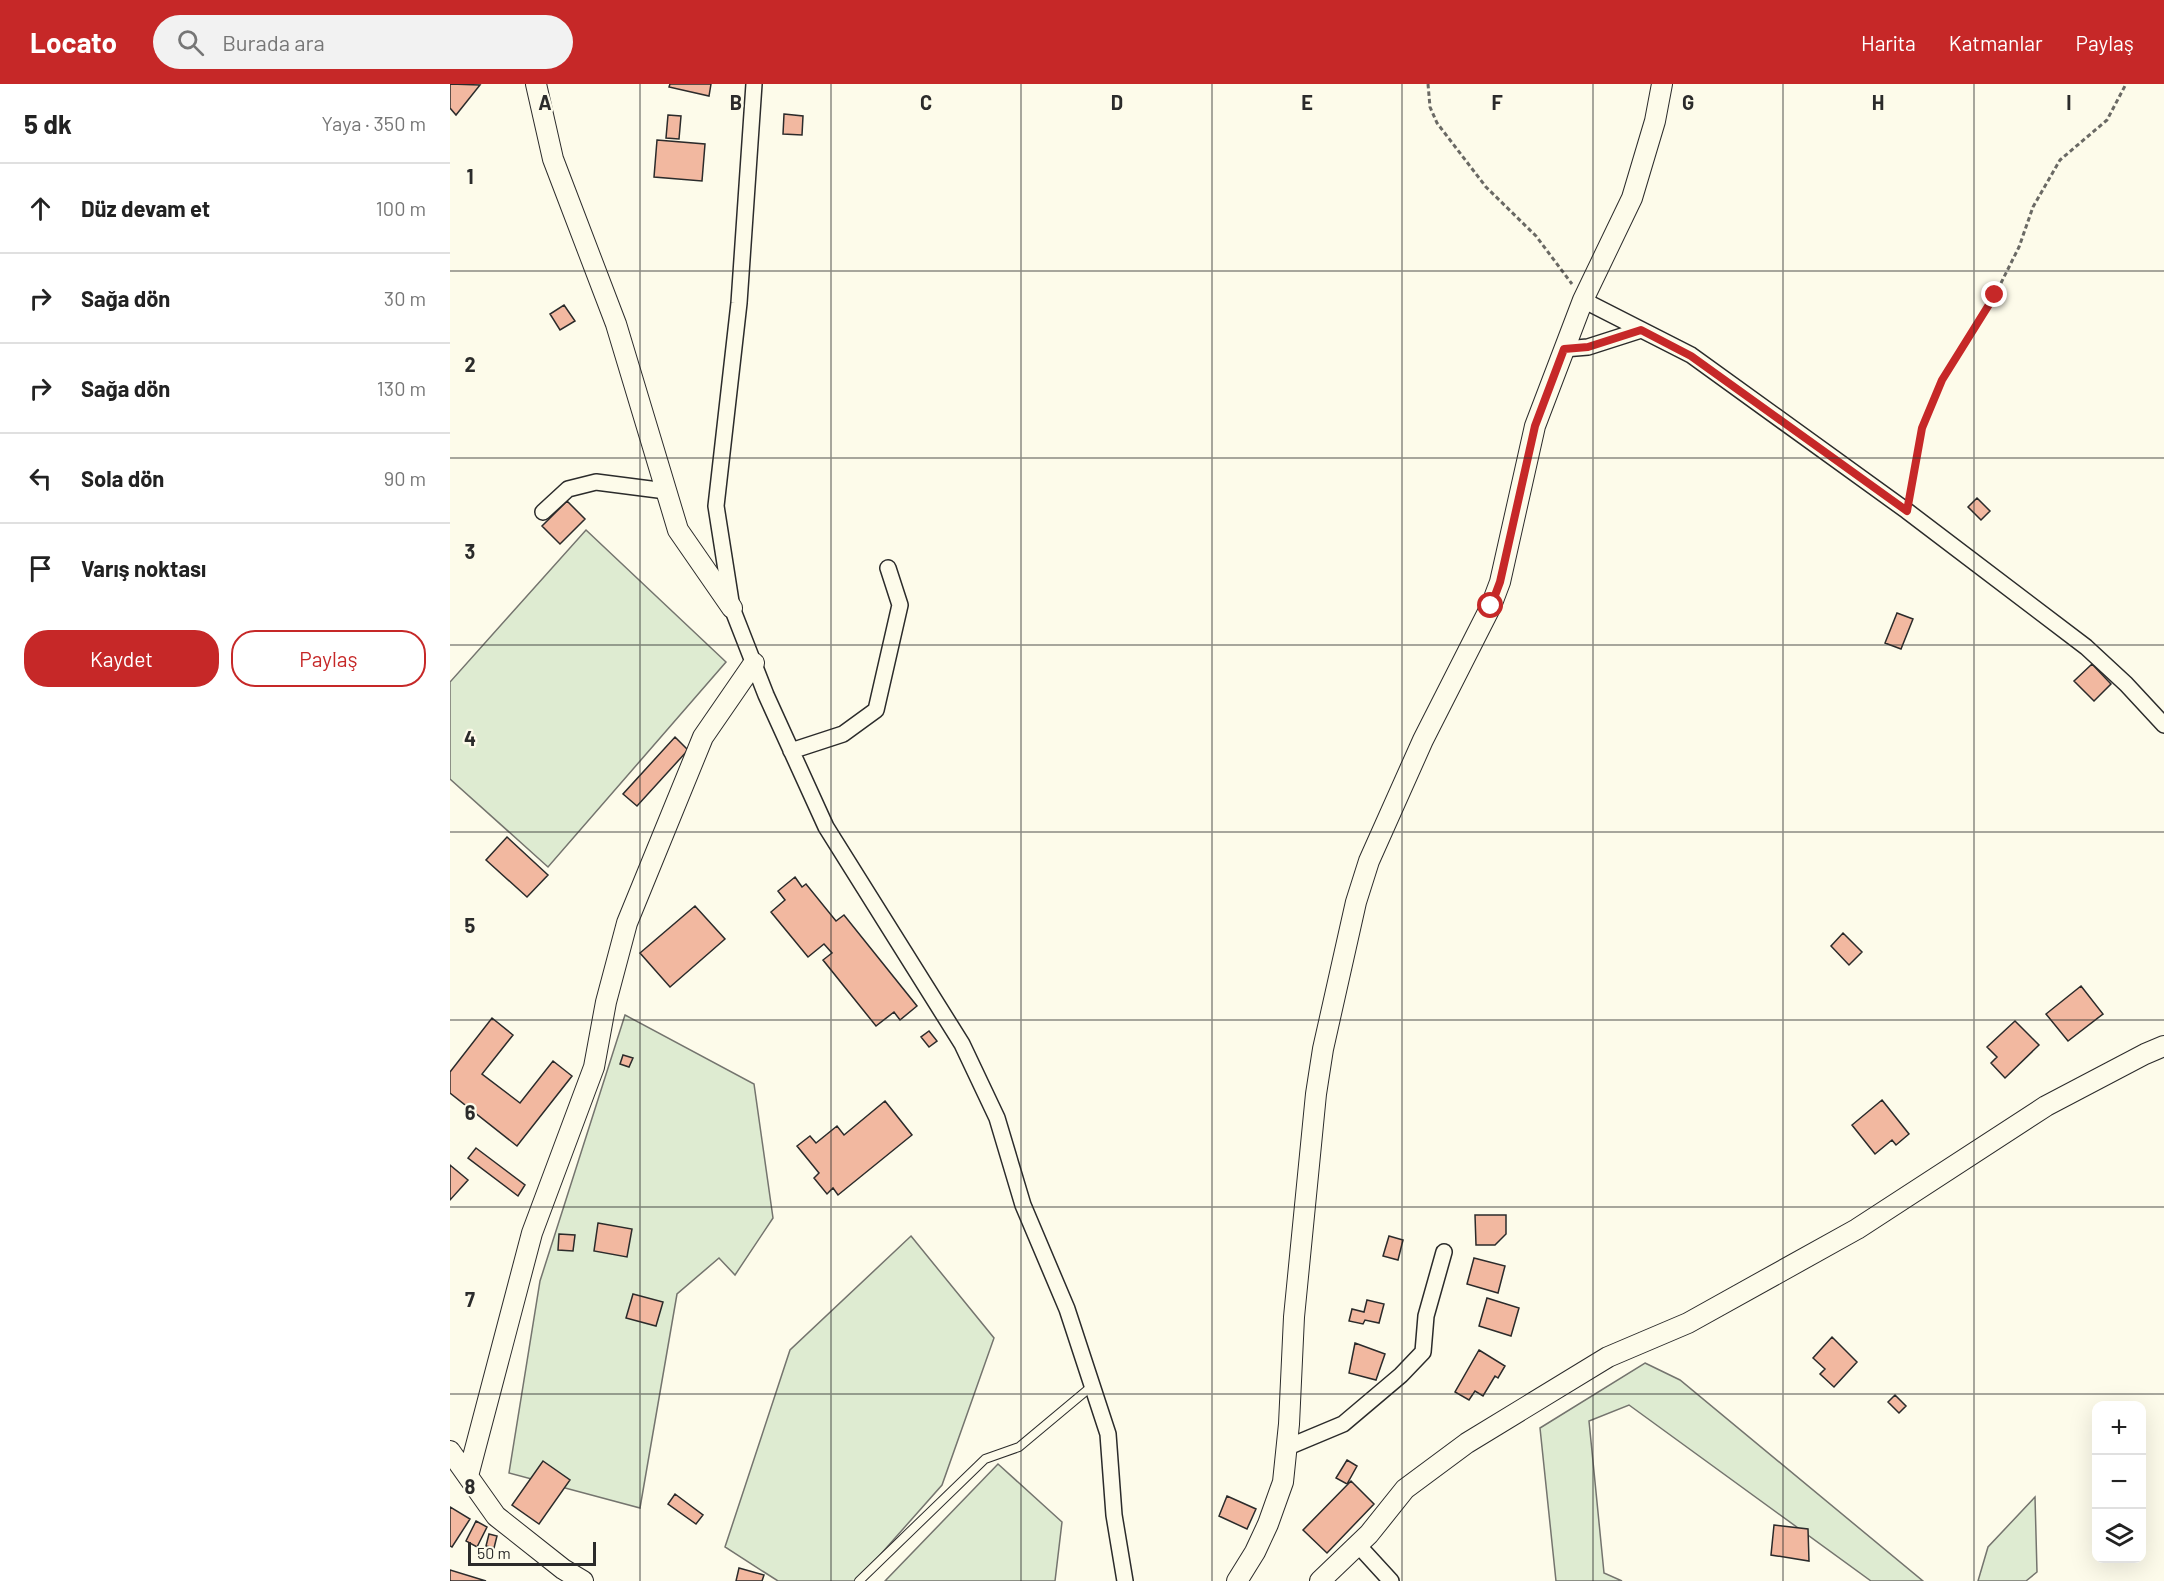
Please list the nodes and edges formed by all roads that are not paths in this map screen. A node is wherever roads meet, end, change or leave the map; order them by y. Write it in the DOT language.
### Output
graph roads {
  1 [pos="536,84"];
  2 [pos="754,84"];
  3 [pos="1662,84"];
  4 [pos="1583,300"];
  5 [pos="1641,330"];
  6 [pos="1564,349"];
  7 [pos="666,491"];
  8 [pos="543,512"];
  9 [pos="888,568"];
  10 [pos="732,608"];
  11 [pos="754,663"];
  12 [pos="2164,725"];
  13 [pos="791,751"];
  14 [pos="2164,1046"];
  15 [pos="1444,1252"];
  16 [pos="1092,1386"];
  17 [pos="1288,1447"];
  18 [pos="450,1451"];
  19 [pos="468,1476"];
  20 [pos="1358,1545"];
  21 [pos="583,1581"];
  22 [pos="859,1581"];
  23 [pos="1125,1581"];
  24 [pos="1237,1581"];
  25 [pos="1320,1581"];
  26 [pos="1391,1581"];
  1 -- 7 [label="street"];
  2 -- 10 [label="street"];
  3 -- 4 [label="street"];
  4 -- 5 [label="street"];
  4 -- 6 [label="street"];
  5 -- 6 [label="street"];
  5 -- 12 [label="street"];
  6 -- 17 [label="street"];
  7 -- 8 [label="street"];
  7 -- 10 [label="street"];
  9 -- 13 [label="street"];
  10 -- 11 [label="street"];
  11 -- 13 [label="street"];
  11 -- 19 [label="street"];
  13 -- 16 [label="street"];
  14 -- 20 [label="street"];
  15 -- 17 [label="street"];
  16 -- 22 [label="lane"];
  16 -- 23 [label="street"];
  17 -- 24 [label="street"];
  18 -- 19 [label="street"];
  19 -- 21 [label="street"];
  20 -- 25 [label="street"];
  20 -- 26 [label="street"];
}
